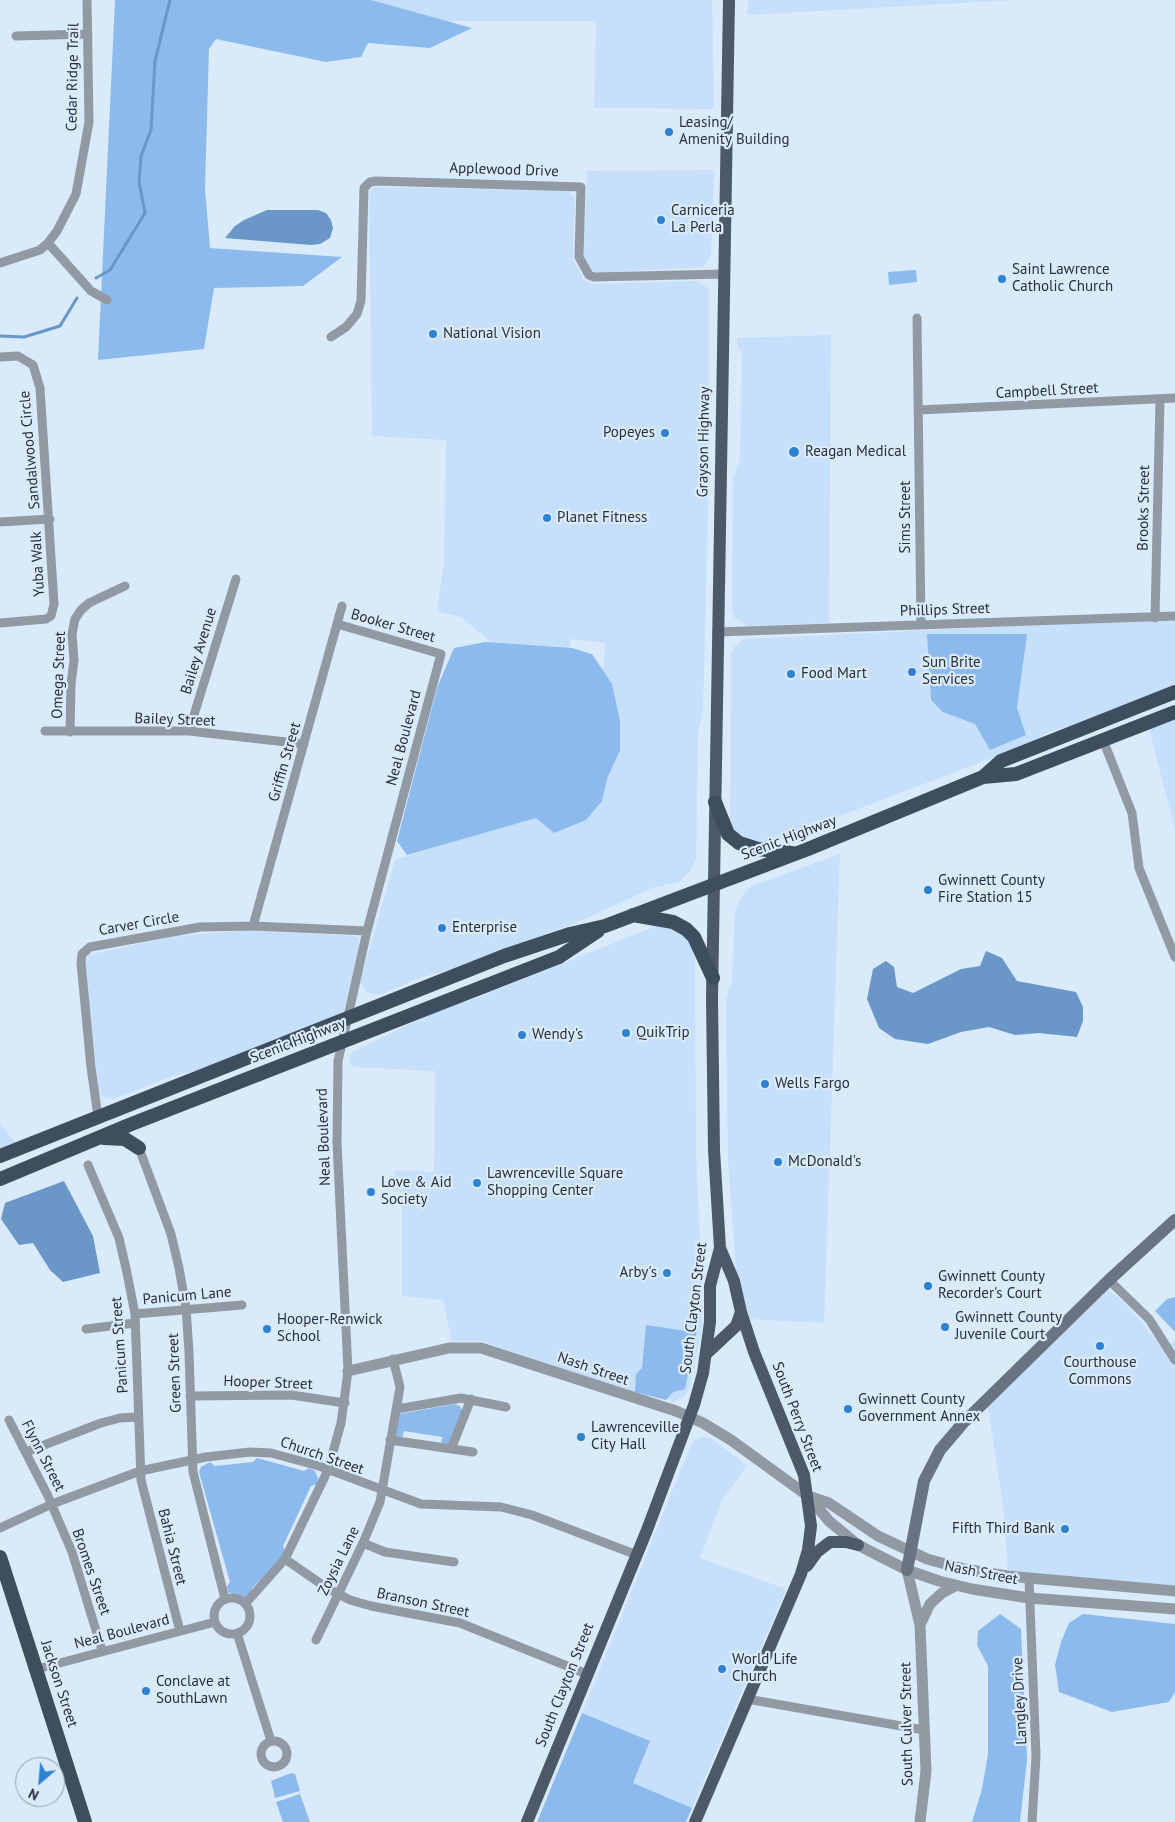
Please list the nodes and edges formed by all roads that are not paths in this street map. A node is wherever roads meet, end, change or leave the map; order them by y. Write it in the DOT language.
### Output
graph roads {
  1 [pos="87,0"];
  2 [pos="729,0"];
  3 [pos="88,34"];
  4 [pos="16,36"];
  5 [pos="48,243"];
  6 [pos="0,264"];
  7 [pos="724,274"];
  8 [pos="107,300"];
  9 [pos="917,318"];
  10 [pos="331,337"];
  11 [pos="0,357"];
  12 [pos="1175,398"];
  13 [pos="1160,399"];
  14 [pos="919,410"];
  15 [pos="50,519"];
  16 [pos="0,522"];
  17 [pos="236,579"];
  18 [pos="125,586"];
  19 [pos="342,606"];
  20 [pos="1175,616"];
  21 [pos="1155,618"];
  22 [pos="0,623"];
  23 [pos="337,624"];
  24 [pos="921,625"];
  25 [pos="717,632"];
  26 [pos="441,654"];
  27 [pos="1175,692"];
  28 [pos="1175,712"];
  29 [pos="1096,723"];
  30 [pos="189,731"];
  31 [pos="45,732"];
  32 [pos="70,732"];
  33 [pos="1103,740"];
  34 [pos="304,744"];
  35 [pos="983,777"];
  36 [pos="715,802"];
  37 [pos="795,854"];
  38 [pos="714,884"];
  39 [pos="633,915"];
  40 [pos="253,926"];
  41 [pos="605,926"];
  42 [pos="367,931"];
  43 [pos="1175,957"];
  44 [pos="713,978"];
  45 [pos="348,1018"];
  46 [pos="343,1040"];
  47 [pos="98,1117"];
  48 [pos="146,1118"];
  49 [pos="98,1138"];
  50 [pos="139,1148"];
  51 [pos="0,1156"];
  52 [pos="88,1164"];
  53 [pos="0,1179"];
  54 [pos="1175,1220"];
  55 [pos="720,1248"];
  56 [pos="1109,1280"];
  57 [pos="242,1305"];
  58 [pos="186,1308"];
  59 [pos="740,1312"];
  60 [pos="135,1318"];
  61 [pos="86,1329"];
  62 [pos="706,1354"];
  63 [pos="393,1360"];
  64 [pos="1175,1360"];
  65 [pos="348,1371"];
  66 [pos="190,1396"];
  67 [pos="471,1399"];
  68 [pos="345,1403"];
  69 [pos="506,1406"];
  70 [pos="398,1409"];
  71 [pos="138,1417"];
  72 [pos="689,1417"];
  73 [pos="9,1420"];
  74 [pos="390,1440"];
  75 [pos="451,1449"];
  76 [pos="26,1452"];
  77 [pos="473,1452"];
  78 [pos="192,1460"];
  79 [pos="328,1470"];
  80 [pos="140,1471"];
  81 [pos="382,1491"];
  82 [pos="808,1496"];
  83 [pos="52,1504"];
  84 [pos="0,1528"];
  85 [pos="364,1543"];
  86 [pos="858,1545"];
  87 [pos="912,1552"];
  88 [pos="637,1554"];
  89 [pos="0,1557"];
  90 [pos="286,1560"];
  91 [pos="454,1562"];
  92 [pos="907,1570"];
  93 [pos="801,1574"];
  94 [pos="1029,1579"];
  95 [pos="955,1586"];
  96 [pos="1175,1588"];
  97 [pos="338,1594"];
  98 [pos="1029,1598"];
  99 [pos="225,1599"];
  100 [pos="245,1604"];
  101 [pos="1175,1610"];
  102 [pos="214,1622"];
  103 [pos="920,1625"];
  104 [pos="180,1631"];
  105 [pos="237,1633"];
  106 [pos="316,1640"];
  107 [pos="102,1650"];
  108 [pos="37,1669"];
  109 [pos="588,1674"];
  110 [pos="747,1699"];
  111 [pos="924,1730"];
  112 [pos="271,1741"];
  113 [pos="85,1822"];
  114 [pos="527,1822"];
  115 [pos="695,1822"];
  116 [pos="920,1822"];
  117 [pos="1032,1822"];
  1 -- 3 [label="street, Cedar Ridge Trail"];
  2 -- 7 [label="main road, Grayson Highway"];
  3 -- 4 [label="street"];
  3 -- 5 [label="street, Cedar Ridge Trail"];
  5 -- 6 [label="street, Cedar Ridge Trail"];
  5 -- 8 [label="street"];
  7 -- 10 [label="street, Applewood Drive"];
  7 -- 25 [label="main road, Grayson Highway"];
  9 -- 14 [label="street, Sims Street"];
  11 -- 15 [label="street, Sandalwood Circle"];
  12 -- 13 [label="street, Campbell Street"];
  13 -- 14 [label="street, Campbell Street"];
  13 -- 21 [label="street, Brooks Street"];
  14 -- 24 [label="street, Sims Street"];
  15 -- 16 [label="street, Sandalwood Circle"];
  15 -- 22 [label="street, Yuba Walk"];
  17 -- 30 [label="street, Bailey Avenue"];
  18 -- 32 [label="street, Omega Street"];
  19 -- 23 [label="street, Griffin Street"];
  20 -- 21 [label="street, Phillips Street"];
  21 -- 24 [label="street, Phillips Street"];
  23 -- 26 [label="street, Booker Street"];
  23 -- 34 [label="street, Griffin Street"];
  24 -- 25 [label="street, Phillips Street"];
  25 -- 36 [label="main road, Grayson Highway"];
  26 -- 42 [label="street, Neal Boulevard"];
  27 -- 29 [label="highway, Scenic Highway"];
  28 -- 33 [label="highway, Scenic Highway"];
  29 -- 33 [label="highway"];
  29 -- 35 [label="highway, Scenic Highway"];
  30 -- 32 [label="street, Bailey Street"];
  30 -- 34 [label="street, Bailey Street"];
  31 -- 32 [label="street, Bailey Street"];
  33 -- 35 [label="highway, Scenic Highway"];
  33 -- 43 [label="street"];
  34 -- 40 [label="street, Griffin Street"];
  35 -- 37 [label="highway, Scenic Highway"];
  36 -- 37 [label="highway"];
  36 -- 38 [label="main road, Grayson Highway"];
  37 -- 38 [label="highway, Scenic Highway"];
  38 -- 39 [label="highway, Scenic Highway"];
  38 -- 44 [label="main road, South Clayton Street"];
  39 -- 41 [label="highway, Scenic Highway"];
  39 -- 44 [label="highway"];
  40 -- 42 [label="street, Carver Circle"];
  40 -- 47 [label="street, Carver Circle"];
  41 -- 45 [label="highway, Scenic Highway"];
  41 -- 46 [label="highway, Scenic Highway"];
  42 -- 45 [label="street, Neal Boulevard"];
  44 -- 55 [label="main road, South Clayton Street"];
  45 -- 46 [label="street, Neal Boulevard"];
  45 -- 47 [label="highway, Scenic Highway"];
  46 -- 48 [label="highway, Scenic Highway"];
  46 -- 65 [label="street, Neal Boulevard"];
  47 -- 51 [label="highway, Scenic Highway"];
  48 -- 49 [label="highway, Scenic Highway"];
  48 -- 50 [label="highway"];
  49 -- 50 [label="highway"];
  49 -- 53 [label="highway, Scenic Highway"];
  50 -- 58 [label="street, Green Street"];
  52 -- 60 [label="street, Panicum Street"];
  54 -- 56 [label="main road"];
  55 -- 59 [label="main road, South Perry Street"];
  55 -- 62 [label="main road, South Clayton Street"];
  56 -- 64 [label="street"];
  56 -- 87 [label="main road"];
  57 -- 58 [label="street, Panicum Lane"];
  58 -- 60 [label="street, Panicum Lane"];
  58 -- 66 [label="street, Green Street"];
  59 -- 62 [label="main road"];
  59 -- 82 [label="main road, South Perry Street"];
  60 -- 61 [label="street, Panicum Lane"];
  60 -- 71 [label="street, Panicum Street"];
  62 -- 72 [label="main road, South Clayton Street"];
  63 -- 65 [label="street, Nash Street"];
  63 -- 70 [label="street, Zoysia Lane"];
  63 -- 72 [label="street, Nash Street"];
  65 -- 68 [label="street, Neal Boulevard"];
  66 -- 68 [label="street, Hooper Street"];
  66 -- 78 [label="street, Green Street"];
  67 -- 69 [label="street"];
  67 -- 70 [label="street"];
  67 -- 75 [label="street"];
  68 -- 79 [label="street, Neal Boulevard"];
  70 -- 74 [label="street, Zoysia Lane"];
  71 -- 76 [label="street"];
  71 -- 80 [label="street, Panicum Street"];
  72 -- 82 [label="street, Nash Street"];
  72 -- 88 [label="main road, South Clayton Street"];
  73 -- 76 [label="street, Flynn Street"];
  74 -- 75 [label="street"];
  74 -- 81 [label="street, Zoysia Lane"];
  75 -- 77 [label="street"];
  76 -- 83 [label="street, Flynn Street"];
  78 -- 79 [label="street, Church Street"];
  78 -- 80 [label="street, Church Street"];
  78 -- 99 [label="street, Green Street"];
  79 -- 81 [label="street, Church Street"];
  79 -- 90 [label="street, Neal Boulevard"];
  80 -- 83 [label="street, Church Street"];
  80 -- 104 [label="street, Bahia Street"];
  81 -- 85 [label="street, Zoysia Lane"];
  81 -- 88 [label="street, Church Street"];
  82 -- 86 [label="street, Nash Street"];
  82 -- 87 [label="street, Nash Street"];
  82 -- 93 [label="main road, South Perry Street"];
  83 -- 84 [label="street, Church Street"];
  83 -- 107 [label="street, Bromes Street"];
  85 -- 91 [label="street"];
  85 -- 97 [label="street, Zoysia Lane"];
  86 -- 92 [label="street, Nash Street"];
  86 -- 93 [label="main road"];
  87 -- 92 [label="main road"];
  87 -- 94 [label="street, Nash Street"];
  88 -- 109 [label="main road, South Clayton Street"];
  89 -- 108 [label="highway, Jackson Street"];
  90 -- 97 [label="street, Branson Street"];
  90 -- 100 [label="street, Neal Boulevard"];
  92 -- 95 [label="street, Nash Street"];
  92 -- 103 [label="street, South Culver Street"];
  93 -- 110 [label="main road, South Perry Street"];
  94 -- 96 [label="street, Nash Street"];
  94 -- 98 [label="street, Langley Drive"];
  95 -- 98 [label="street, Nash Street"];
  95 -- 103 [label="street"];
  97 -- 106 [label="street, Zoysia Lane"];
  97 -- 109 [label="street, Branson Street"];
  98 -- 101 [label="street, Nash Street"];
  98 -- 117 [label="street, Langley Drive"];
  99 -- 100 [label="street"];
  99 -- 102 [label="street"];
  100 -- 105 [label="street"];
  102 -- 104 [label="street, Neal Boulevard"];
  102 -- 105 [label="street"];
  103 -- 111 [label="street, South Culver Street"];
  104 -- 107 [label="street, Neal Boulevard"];
  105 -- 112 [label="street"];
  107 -- 108 [label="street, Neal Boulevard"];
  108 -- 113 [label="highway, Jackson Street"];
  109 -- 114 [label="main road, South Clayton Street"];
  110 -- 111 [label="street"];
  110 -- 115 [label="main road, South Perry Street"];
  111 -- 116 [label="street, South Culver Street"];
}
